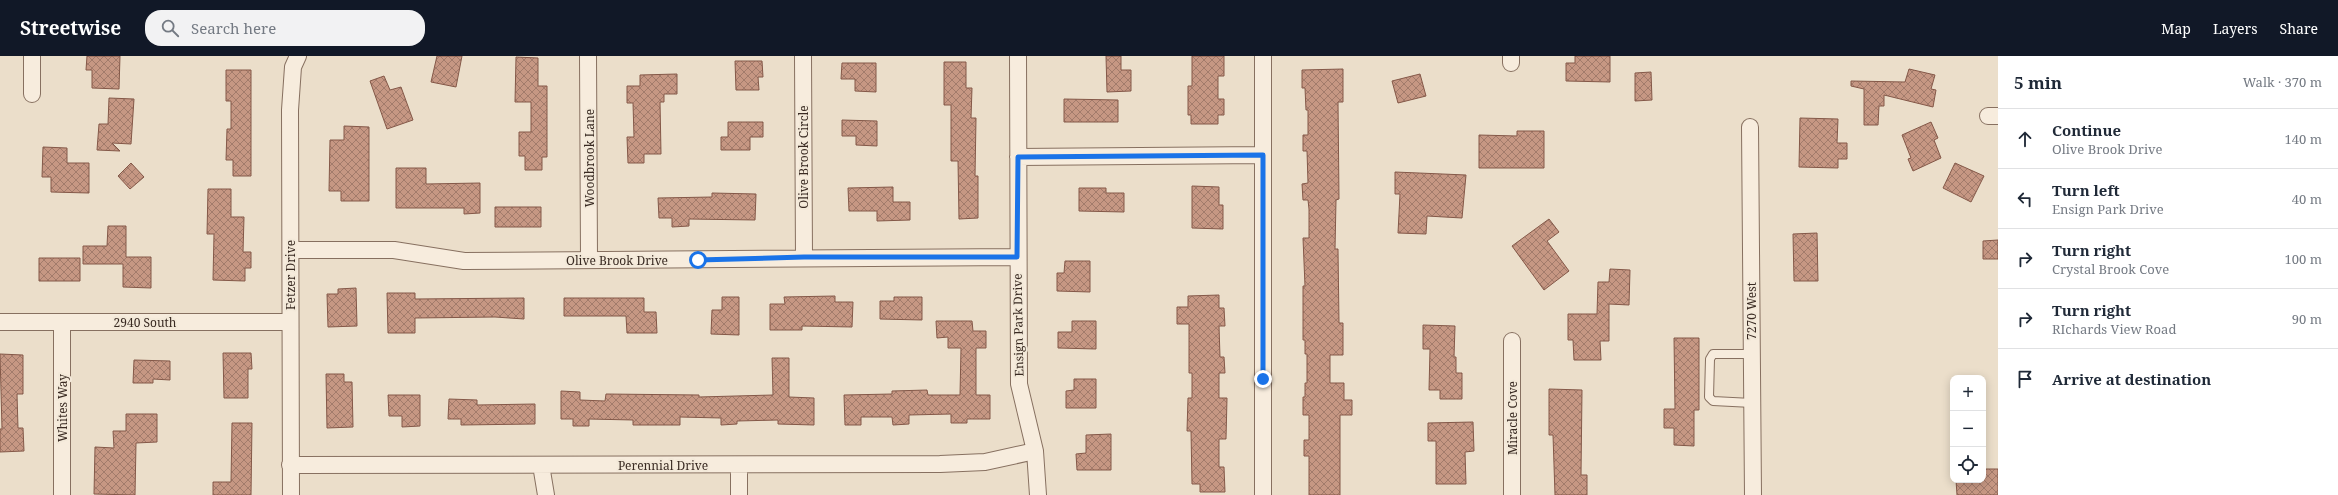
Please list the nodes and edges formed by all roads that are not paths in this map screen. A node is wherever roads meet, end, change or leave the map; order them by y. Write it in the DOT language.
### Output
graph roads {
  1 [pos="32,56"];
  2 [pos="298,56"];
  3 [pos="588,56"];
  4 [pos="803,56"];
  5 [pos="1018,56"];
  6 [pos="1263,56"];
  7 [pos="32,94"];
  8 [pos="1750,127"];
  9 [pos="1263,155"];
  10 [pos="1018,157"];
  11 [pos="291,250"];
  12 [pos="804,257"];
  13 [pos="1017,257"];
  14 [pos="589,259"];
  15 [pos="0,322"];
  16 [pos="62,322"];
  17 [pos="290,322"];
  18 [pos="1512,341"];
  19 [pos="1751,354"];
  20 [pos="1752,403"];
  21 [pos="1035,451"];
  22 [pos="739,464"];
  23 [pos="290,465"];
  24 [pos="541,465"];
  25 [pos="62,495"];
  26 [pos="290,495"];
  27 [pos="546,495"];
  28 [pos="739,495"];
  29 [pos="1038,495"];
  30 [pos="1263,495"];
  31 [pos="1512,495"];
  32 [pos="1753,495"];
  1 -- 7 [label="street"];
  2 -- 11 [label="street, Fetzer Drive"];
  3 -- 14 [label="street, Woodbrook Lane"];
  4 -- 12 [label="street, Olive Brook Circle"];
  5 -- 10 [label="street, Ensign Park Drive"];
  6 -- 9 [label="street"];
  8 -- 19 [label="street, 7270 West"];
  9 -- 10 [label="street"];
  9 -- 30 [label="street"];
  10 -- 13 [label="street, Ensign Park Drive"];
  11 -- 14 [label="street, Olive Brook Drive"];
  11 -- 17 [label="street, Fetzer Drive"];
  12 -- 13 [label="street, Olive Brook Drive"];
  12 -- 14 [label="street, Olive Brook Drive"];
  13 -- 21 [label="street, Ensign Park Drive"];
  15 -- 16 [label="street, 2940 South"];
  16 -- 17 [label="street, 2940 South"];
  16 -- 25 [label="street, Whites Way"];
  17 -- 23 [label="street, Fetzer Drive"];
  18 -- 31 [label="street, Miracle Cove"];
  19 -- 20 [label="street, 7270 West"];
  19 -- 20 [label="lane"];
  20 -- 32 [label="street, 7270 West"];
  21 -- 22 [label="street, Perennial Drive"];
  21 -- 29 [label="street, Ensign Park Drive"];
  22 -- 24 [label="street, Perennial Drive"];
  22 -- 28 [label="street"];
  23 -- 24 [label="street, Perennial Drive"];
  23 -- 26 [label="street, Fetzer Drive"];
  24 -- 27 [label="street"];
}
